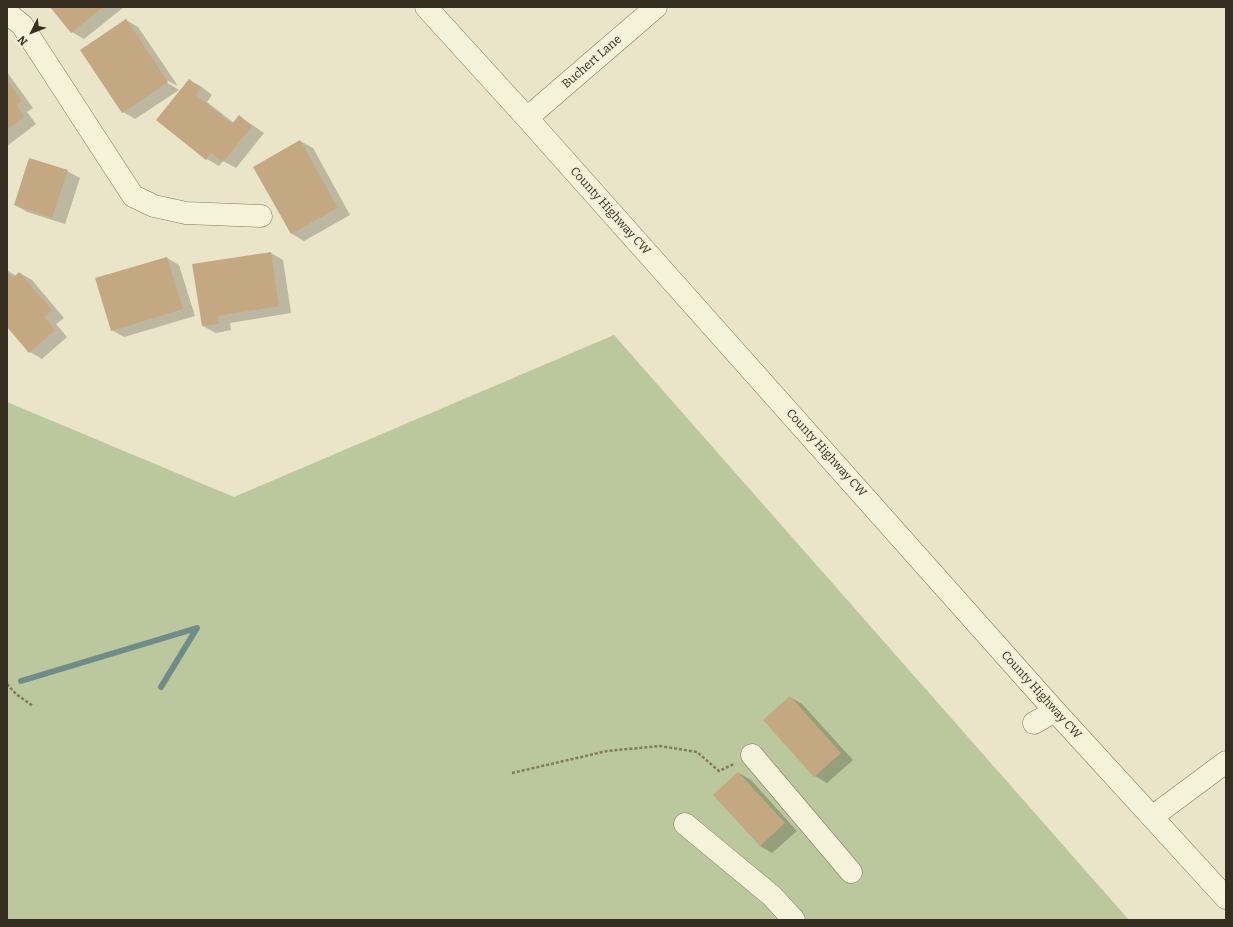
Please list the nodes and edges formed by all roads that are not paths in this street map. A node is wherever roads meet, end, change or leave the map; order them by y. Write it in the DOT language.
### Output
graph roads {
  1 [pos="426,7"];
  2 [pos="656,7"];
  3 [pos="7,13"];
  4 [pos="527,118"];
  5 [pos="261,216"];
  6 [pos="1055,711"];
  7 [pos="1034,723"];
  8 [pos="752,755"];
  9 [pos="1226,762"];
  10 [pos="1152,817"];
  11 [pos="685,824"];
  12 [pos="851,872"];
  13 [pos="1226,898"];
  14 [pos="794,920"];
  1 -- 4 [label="street, County Highway CW"];
  2 -- 4 [label="street, Buchert Lane"];
  3 -- 5 [label="street"];
  4 -- 6 [label="street, County Highway CW"];
  6 -- 7 [label="street"];
  6 -- 10 [label="street, County Highway CW"];
  8 -- 12 [label="street"];
  9 -- 10 [label="street"];
  10 -- 13 [label="street, County Highway CW"];
  11 -- 14 [label="street"];
}
